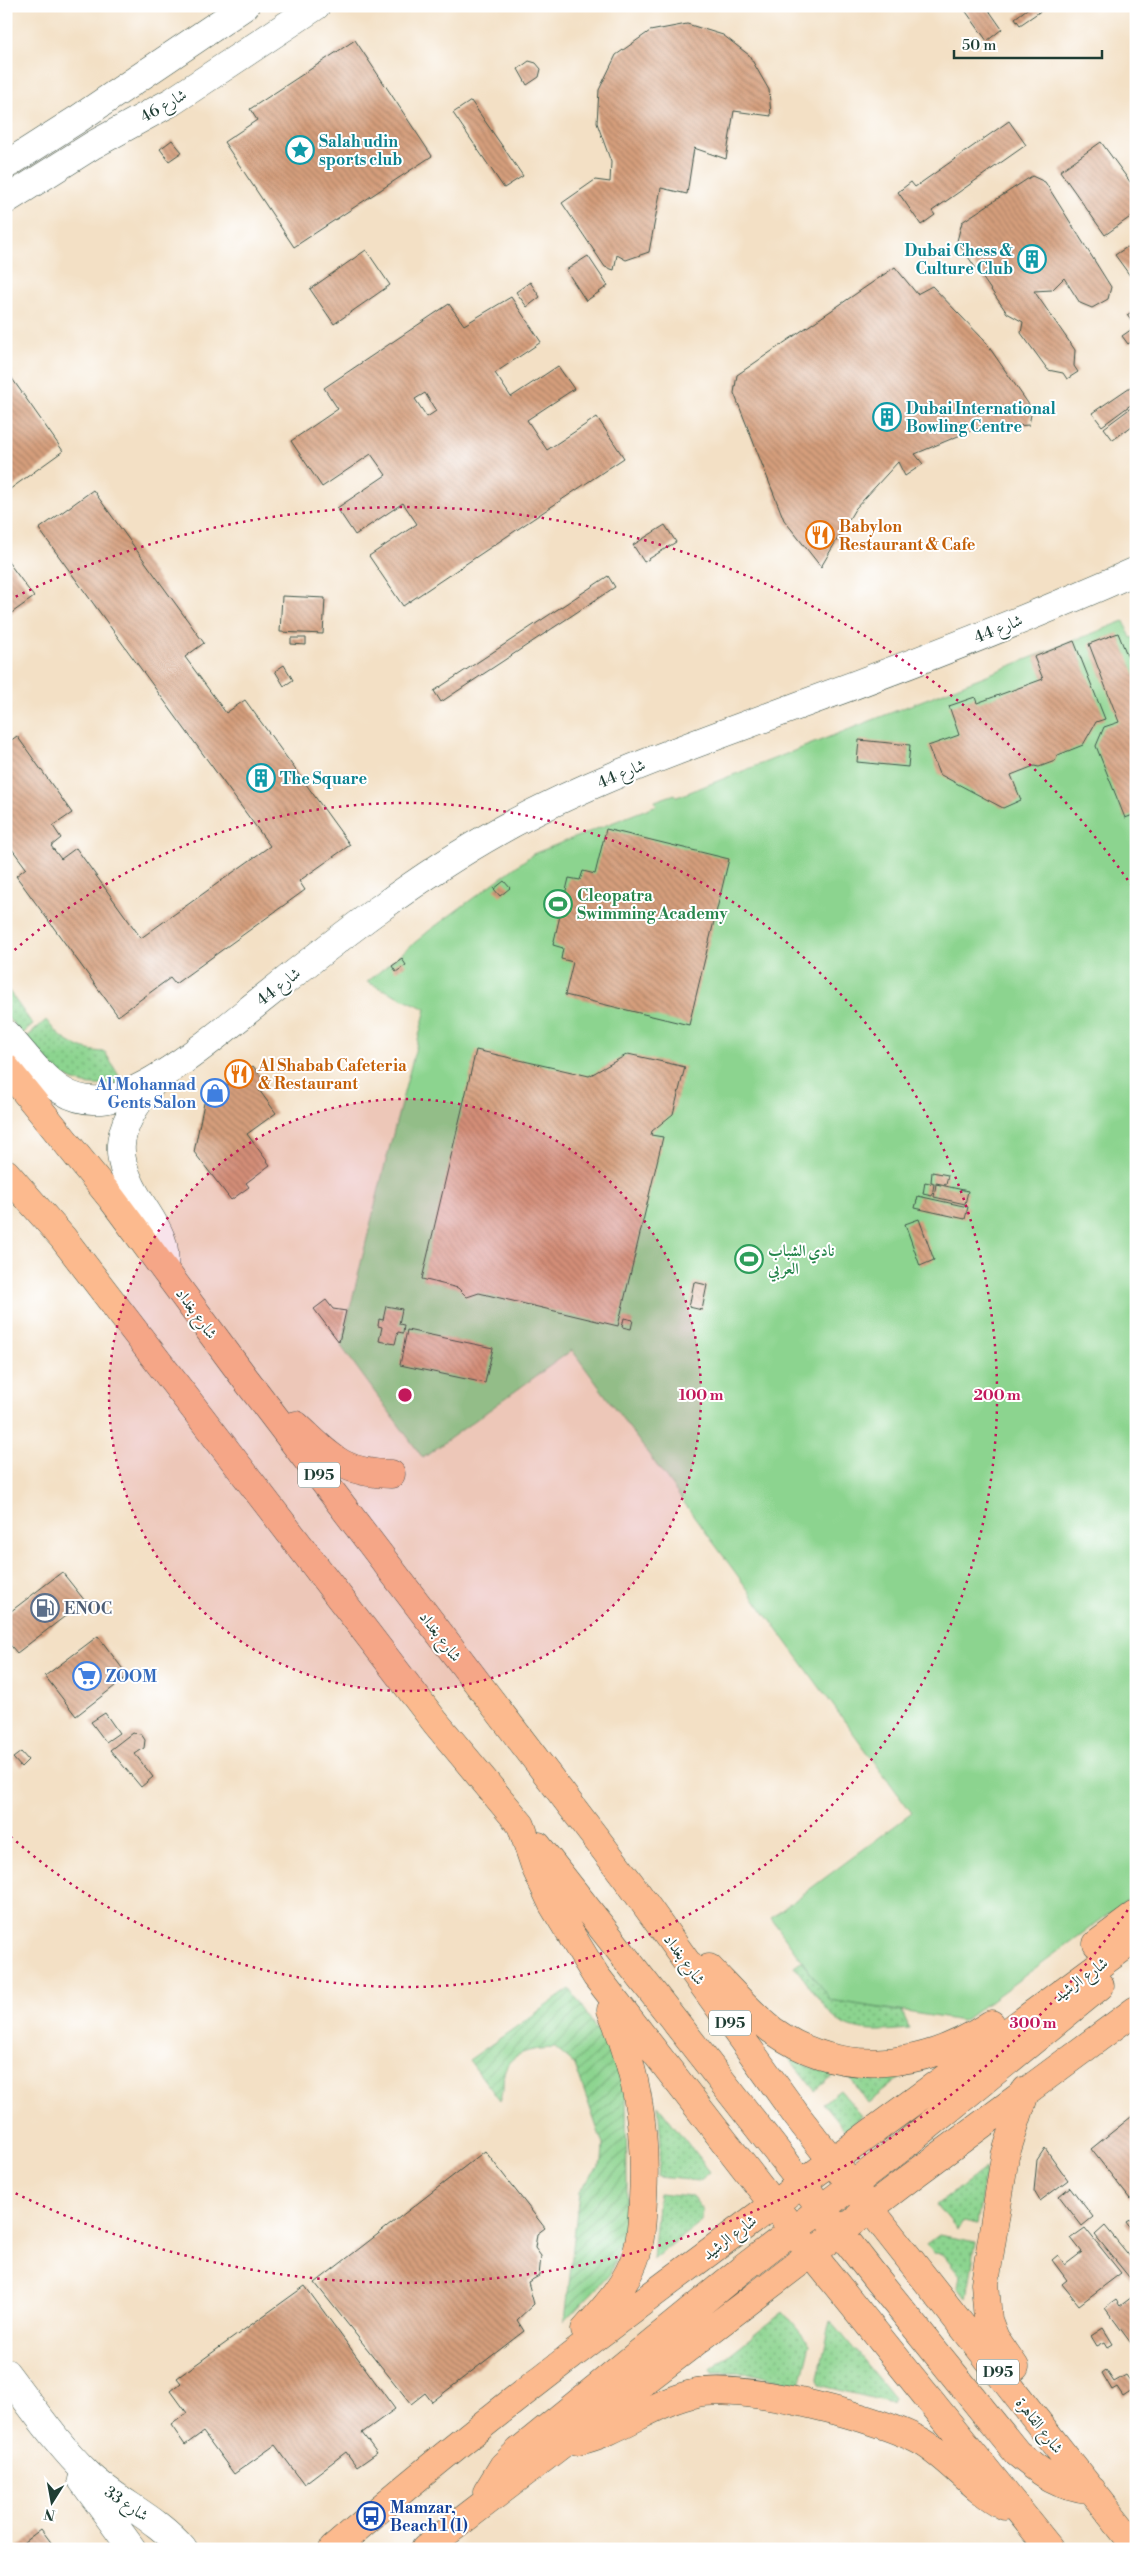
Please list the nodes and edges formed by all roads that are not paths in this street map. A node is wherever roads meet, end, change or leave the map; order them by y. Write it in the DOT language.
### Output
graph roads {
  1 [pos="245,6"];
  2 [pos="316,6"];
  3 [pos="6,164"];
  4 [pos="6,200"];
  5 [pos="1136,571"];
  6 [pos="6,1034"];
  7 [pos="6,1068"];
  8 [pos="159,1076"];
  9 [pos="6,1173"];
  10 [pos="164,1267"];
  11 [pos="244,1377"];
  12 [pos="391,1474"];
  13 [pos="521,1825"];
  14 [pos="630,1884"];
  15 [pos="1136,1915"];
  16 [pos="1136,1938"];
  17 [pos="1136,1957"];
  18 [pos="596,1976"];
  19 [pos="1136,2010"];
  20 [pos="1026,2090"];
  21 [pos="833,2160"];
  22 [pos="803,2183"];
  23 [pos="852,2185"];
  24 [pos="773,2204"];
  25 [pos="822,2208"];
  26 [pos="870,2209"];
  27 [pos="793,2230"];
  28 [pos="840,2231"];
  29 [pos="811,2253"];
  30 [pos="6,2373"];
  31 [pos="545,2375"];
  32 [pos="562,2444"];
  33 [pos="71,2456"];
  34 [pos="1092,2490"];
  35 [pos="481,2506"];
  36 [pos="1022,2515"];
  37 [pos="1136,2547"];
  38 [pos="132,2549"];
  39 [pos="183,2549"];
  40 [pos="333,2549"];
  41 [pos="425,2549"];
  42 [pos="1050,2549"];
  1 -- 3 [label="street"];
  2 -- 4 [label="street, شارع 46"];
  5 -- 8 [label="street, شارع 44"];
  6 -- 8 [label="street, شارع 44"];
  7 -- 10 [label="main road, شارع بغداد / D95"];
  8 -- 10 [label="street, شارع 44"];
  9 -- 13 [label="main road"];
  10 -- 11 [label="main road, شارع بغداد / D95"];
  11 -- 12 [label="main road"];
  11 -- 14 [label="main road, شارع بغداد / D95"];
  13 -- 18 [label="main road"];
  13 -- 22 [label="main road"];
  14 -- 15 [label="main road"];
  14 -- 21 [label="main road, شارع بغداد / D95"];
  16 -- 21 [label="main road, شارع الرشيد"];
  17 -- 23 [label="main road"];
  18 -- 24 [label="main road"];
  18 -- 31 [label="main road"];
  19 -- 20 [label="main road"];
  20 -- 26 [label="main road"];
  20 -- 34 [label="main road"];
  21 -- 22 [label="main road, شارع الرشيد"];
  21 -- 23 [label="main road, شارع بغداد / D95"];
  22 -- 24 [label="main road, شارع الرشيد"];
  22 -- 25 [label="main road"];
  23 -- 25 [label="main road"];
  23 -- 26 [label="main road, شارع بغداد / D95"];
  24 -- 27 [label="main road"];
  24 -- 31 [label="main road, شارع الرشيد"];
  25 -- 27 [label="main road"];
  25 -- 28 [label="main road"];
  26 -- 28 [label="main road"];
  26 -- 34 [label="main road, شارع القاهرة / D95"];
  27 -- 29 [label="main road"];
  27 -- 35 [label="main road"];
  28 -- 29 [label="main road"];
  28 -- 34 [label="main road"];
  29 -- 32 [label="main road"];
  29 -- 36 [label="main road"];
  30 -- 33 [label="street, شارع 33"];
  31 -- 40 [label="main road, شارع الرشيد"];
  32 -- 35 [label="main road"];
  32 -- 36 [label="main road"];
  33 -- 38 [label="street, شارع 33"];
  33 -- 39 [label="street, شارع 33"];
  34 -- 37 [label="main road, شارع القاهرة / D95"];
  35 -- 41 [label="main road"];
  36 -- 42 [label="main road"];
}
